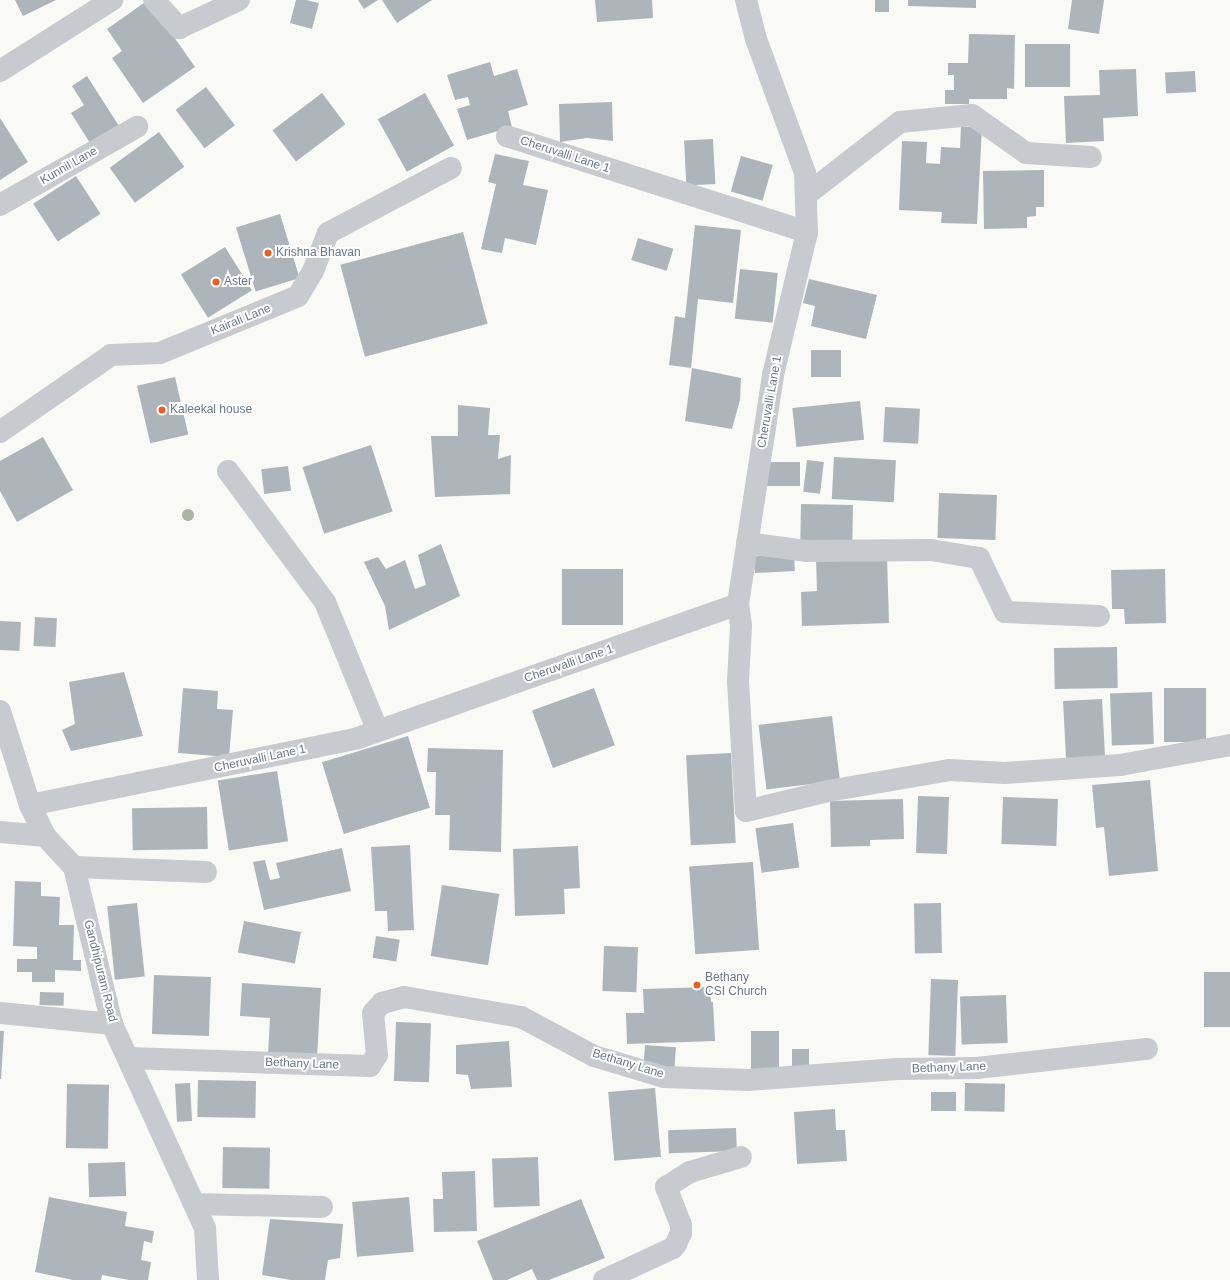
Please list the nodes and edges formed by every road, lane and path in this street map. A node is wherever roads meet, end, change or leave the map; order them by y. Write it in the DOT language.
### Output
graph roads {
  1 [pos="112,0"];
  2 [pos="154,0"];
  3 [pos="239,0"];
  4 [pos="746,0"];
  5 [pos="0,71"];
  6 [pos="137,126"];
  7 [pos="507,136"];
  8 [pos="1091,157"];
  9 [pos="451,168"];
  10 [pos="806,195"];
  11 [pos="0,205"];
  12 [pos="807,232"];
  13 [pos="0,432"];
  14 [pos="228,471"];
  15 [pos="747,543"];
  16 [pos="738,604"];
  17 [pos="1099,616"];
  18 [pos="0,711"];
  19 [pos="378,731"];
  20 [pos="1230,745"];
  21 [pos="30,805"];
  22 [pos="0,832"];
  23 [pos="45,836"];
  24 [pos="74,867"];
  25 [pos="206,872"];
  26 [pos="0,1013"];
  27 [pos="112,1024"];
  28 [pos="1147,1049"];
  29 [pos="128,1058"];
  30 [pos="741,1157"];
  31 [pos="194,1204"];
  32 [pos="322,1207"];
  33 [pos="208,1280"];
  34 [pos="604,1280"];
  1 -- 5 [label="street"];
  2 -- 3 [label="street"];
  4 -- 10 [label="street, Cheruvalli Lane 1"];
  6 -- 11 [label="street, Kunnil Lane"];
  7 -- 12 [label="street, Cheruvalli Lane 1"];
  8 -- 10 [label="street"];
  9 -- 13 [label="street, Kairali Lane"];
  10 -- 12 [label="street, Cheruvalli Lane 1"];
  12 -- 15 [label="street, Cheruvalli Lane 1"];
  14 -- 19 [label="street"];
  15 -- 16 [label="street, Cheruvalli Lane 1"];
  15 -- 17 [label="street"];
  16 -- 19 [label="street, Cheruvalli Lane 1"];
  16 -- 20 [label="street"];
  18 -- 21 [label="street, Gandhipuram Road"];
  19 -- 21 [label="street, Cheruvalli Lane 1"];
  21 -- 23 [label="street, Gandhipuram Road"];
  22 -- 23 [label="street"];
  23 -- 24 [label="street, Gandhipuram Road"];
  24 -- 25 [label="street"];
  24 -- 27 [label="street, Gandhipuram Road"];
  26 -- 27 [label="street"];
  27 -- 29 [label="street, Gandhipuram Road"];
  28 -- 29 [label="street, Bethany Lane"];
  29 -- 31 [label="street, Gandhipuram Road"];
  30 -- 34 [label="street"];
  31 -- 32 [label="street"];
  31 -- 33 [label="street, Gandhipuram Road"];
}
